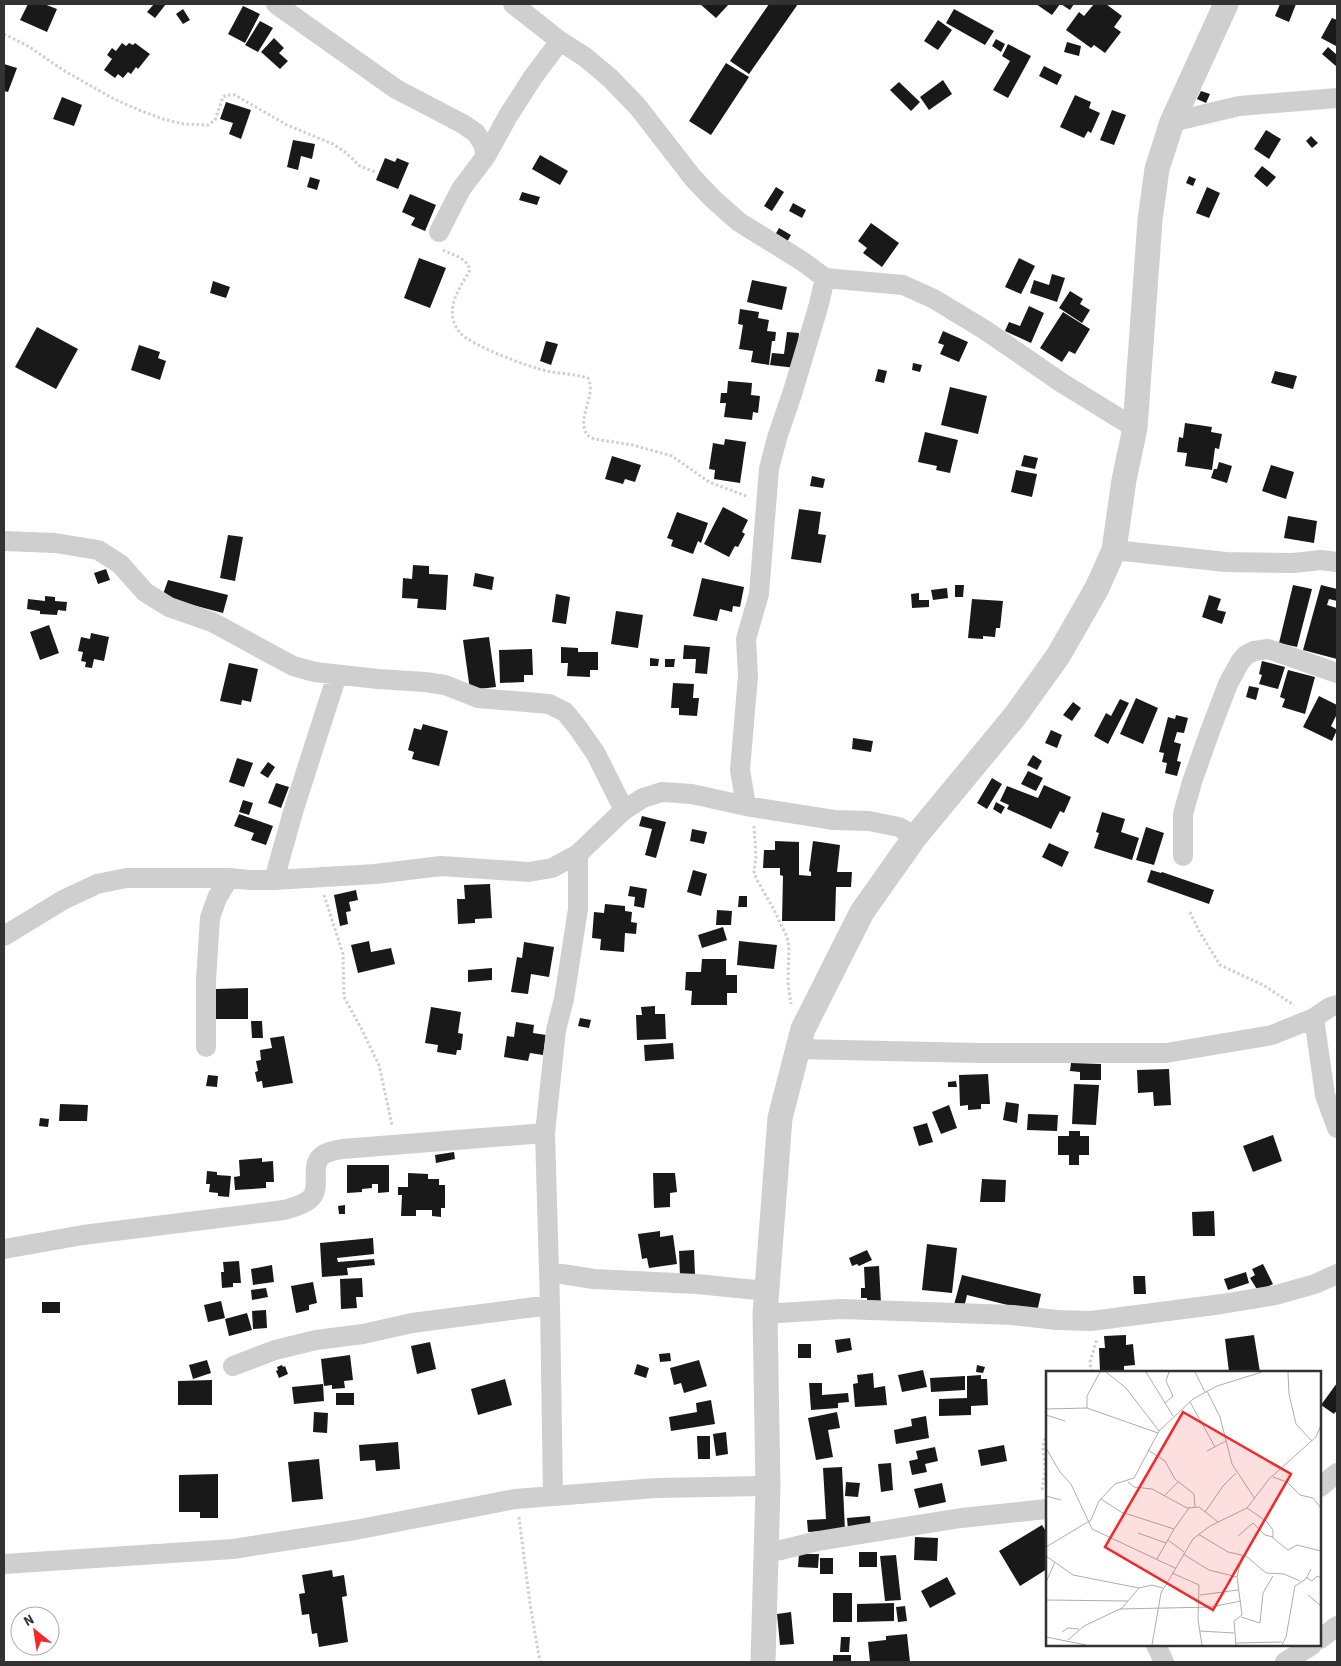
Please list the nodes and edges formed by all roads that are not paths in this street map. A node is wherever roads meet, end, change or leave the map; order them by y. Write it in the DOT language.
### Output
graph roads {
  1 [pos="276,4"];
  2 [pos="513,4"];
  3 [pos="1226,4"];
  4 [pos="560,41"];
  5 [pos="1337,98"];
  6 [pos="1172,122"];
  7 [pos="486,156"];
  8 [pos="439,232"];
  9 [pos="825,278"];
  10 [pos="1135,428"];
  11 [pos="4,542"];
  12 [pos="1114,550"];
  13 [pos="1337,562"];
  14 [pos="1337,673"];
  15 [pos="337,675"];
  16 [pos="750,807"];
  17 [pos="624,810"];
  18 [pos="915,837"];
  19 [pos="578,854"];
  20 [pos="1183,856"];
  21 [pos="229,878"];
  22 [pos="274,880"];
  23 [pos="4,936"];
  24 [pos="1337,1005"];
  25 [pos="1314,1018"];
  26 [pos="206,1047"];
  27 [pos="797,1049"];
  28 [pos="1337,1128"];
  29 [pos="545,1133"];
  30 [pos="4,1248"];
  31 [pos="549,1272"];
  32 [pos="1337,1274"];
  33 [pos="766,1302"];
  34 [pos="550,1305"];
  35 [pos="234,1366"];
  36 [pos="1337,1473"];
  37 [pos="768,1486"];
  38 [pos="1321,1486"];
  39 [pos="553,1496"];
  40 [pos="1042,1510"];
  41 [pos="766,1552"];
  42 [pos="4,1564"];
  43 [pos="1337,1626"];
  44 [pos="1321,1638"];
  45 [pos="1156,1646"];
  46 [pos="1310,1646"];
  47 [pos="763,1662"];
  48 [pos="1164,1662"];
  49 [pos="1285,1662"];
  1 -- 7 [label="street"];
  2 -- 4 [label="street"];
  3 -- 6 [label="street"];
  4 -- 7 [label="street"];
  4 -- 9 [label="street"];
  5 -- 6 [label="street"];
  6 -- 10 [label="street"];
  7 -- 8 [label="street"];
  9 -- 10 [label="street"];
  9 -- 16 [label="street"];
  10 -- 12 [label="street"];
  11 -- 15 [label="street"];
  12 -- 13 [label="street"];
  12 -- 18 [label="street"];
  14 -- 20 [label="street"];
  15 -- 17 [label="street"];
  15 -- 22 [label="street"];
  16 -- 17 [label="street"];
  16 -- 18 [label="street"];
  17 -- 19 [label="street"];
  18 -- 27 [label="street"];
  19 -- 22 [label="street"];
  19 -- 29 [label="street"];
  21 -- 22 [label="street"];
  21 -- 23 [label="street"];
  21 -- 26 [label="street"];
  24 -- 25 [label="street"];
  25 -- 27 [label="street"];
  25 -- 28 [label="street"];
  27 -- 33 [label="street"];
  29 -- 30 [label="street"];
  29 -- 31 [label="street"];
  31 -- 33 [label="street"];
  31 -- 34 [label="street"];
  32 -- 33 [label="street"];
  33 -- 37 [label="street"];
  34 -- 35 [label="street"];
  34 -- 39 [label="street"];
  36 -- 38 [label="street"];
  37 -- 39 [label="street"];
  37 -- 41 [label="street"];
  39 -- 42 [label="street"];
  40 -- 41 [label="street"];
  41 -- 47 [label="street"];
  43 -- 44 [label="street"];
  45 -- 48 [label="street"];
  46 -- 49 [label="street"];
}
